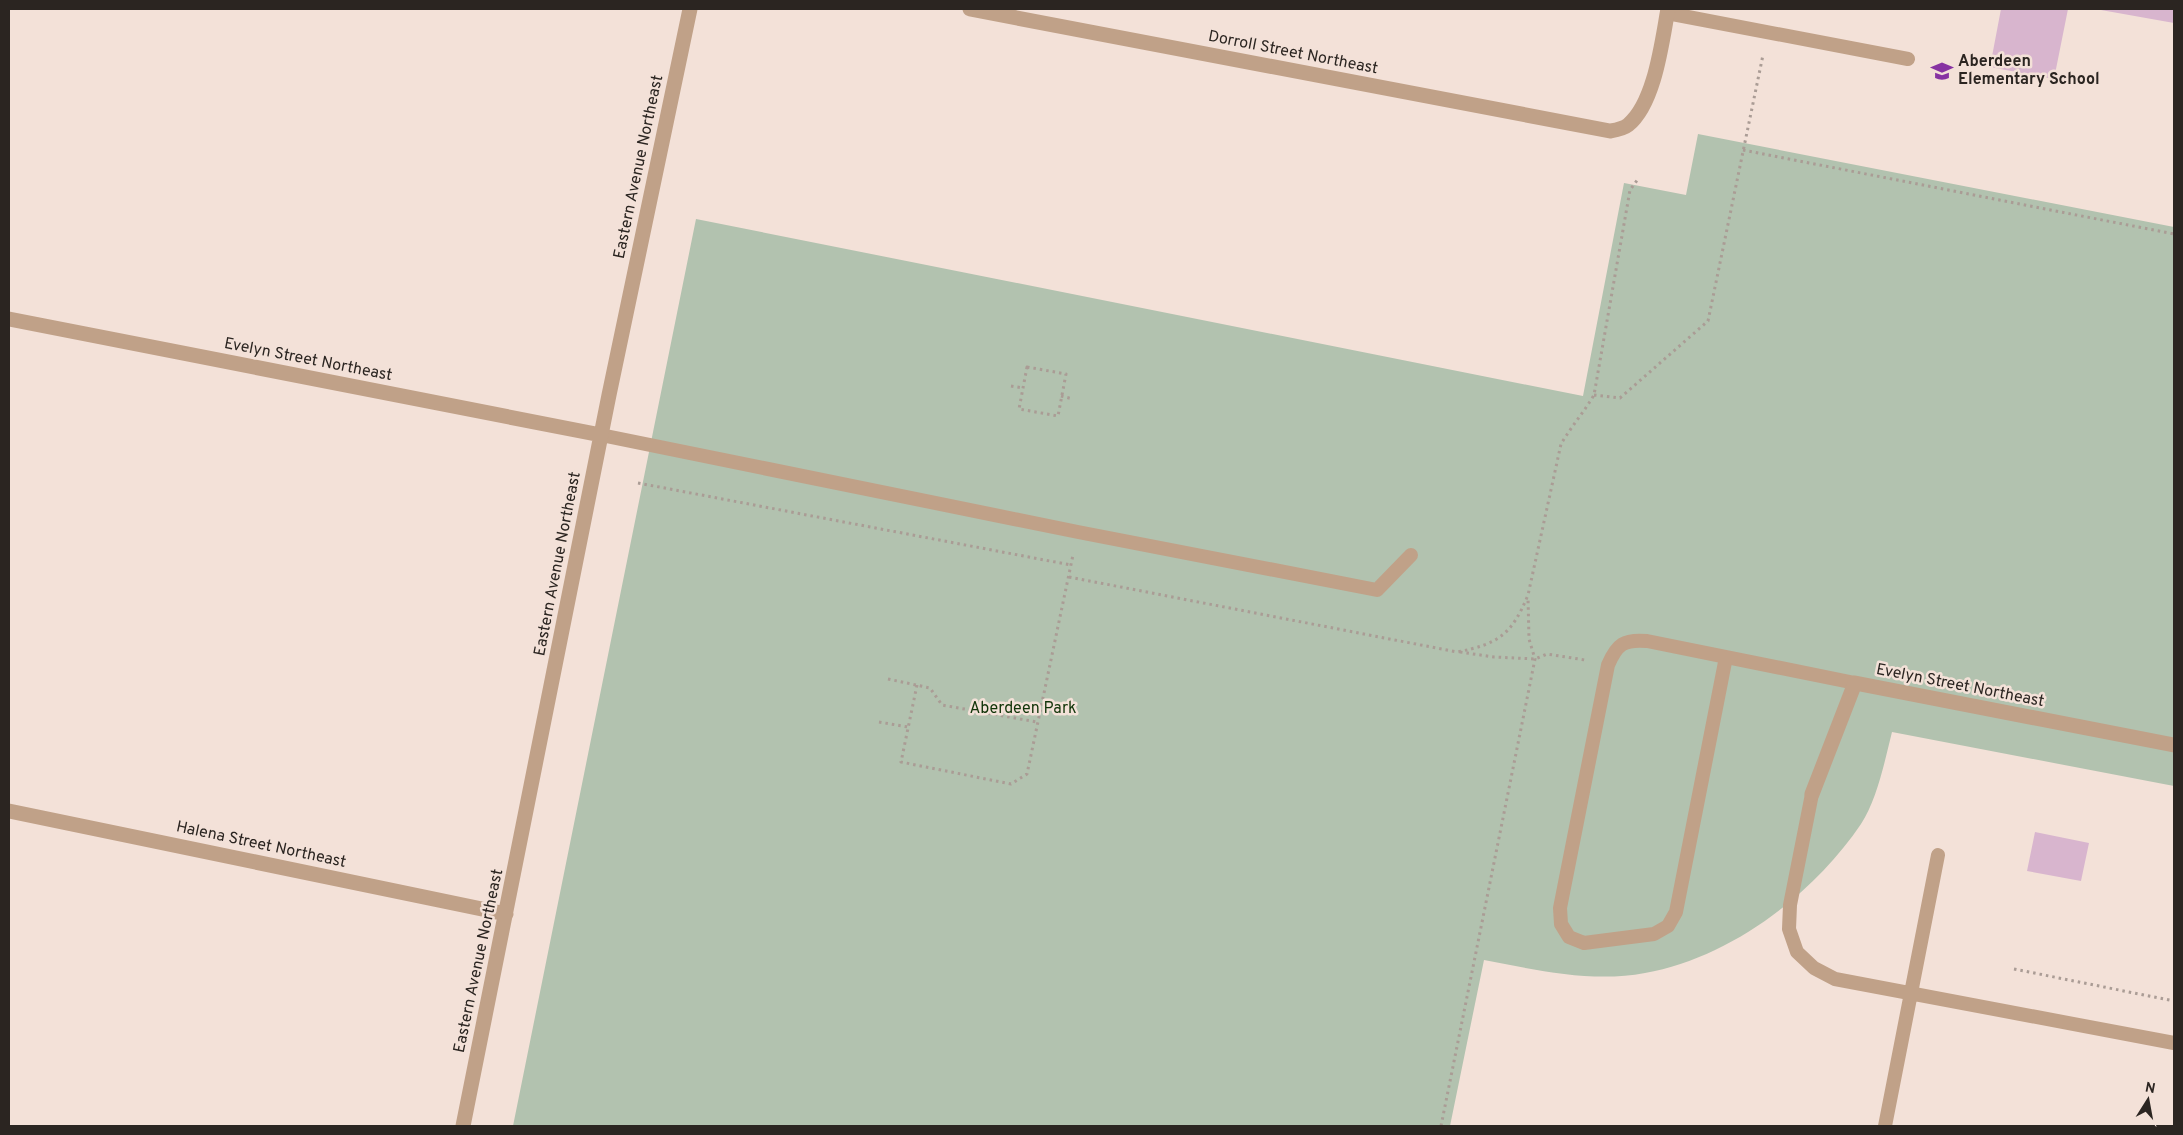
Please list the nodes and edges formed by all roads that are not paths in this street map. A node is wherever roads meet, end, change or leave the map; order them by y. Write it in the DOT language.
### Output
graph roads {
  1 [pos="690,9"];
  2 [pos="970,9"];
  3 [pos="1668,11"];
  4 [pos="1908,59"];
  5 [pos="9,319"];
  6 [pos="601,435"];
  7 [pos="1412,554"];
  8 [pos="1726,657"];
  9 [pos="1855,683"];
  10 [pos="2174,745"];
  11 [pos="1812,794"];
  12 [pos="9,811"];
  13 [pos="1938,855"];
  14 [pos="506,914"];
  15 [pos="1910,993"];
  16 [pos="2174,1043"];
  17 [pos="463,1126"];
  18 [pos="1885,1126"];
  1 -- 6 [label="street, Eastern Avenue Northeast"];
  2 -- 3 [label="street, Dorroll Street Northeast"];
  3 -- 4 [label="lane"];
  5 -- 6 [label="street, Evelyn Street Northeast"];
  6 -- 7 [label="lane"];
  6 -- 14 [label="street, Eastern Avenue Northeast"];
  8 -- 8 [label="lane"];
  8 -- 9 [label="lane"];
  9 -- 10 [label="street, Evelyn Street Northeast"];
  9 -- 11 [label="street, Evelyn Street Northeast"];
  11 -- 15 [label="lane"];
  12 -- 14 [label="street, Halena Street Northeast"];
  13 -- 15 [label="lane"];
  14 -- 17 [label="street, Eastern Avenue Northeast"];
  15 -- 16 [label="lane"];
  15 -- 18 [label="lane"];
}
